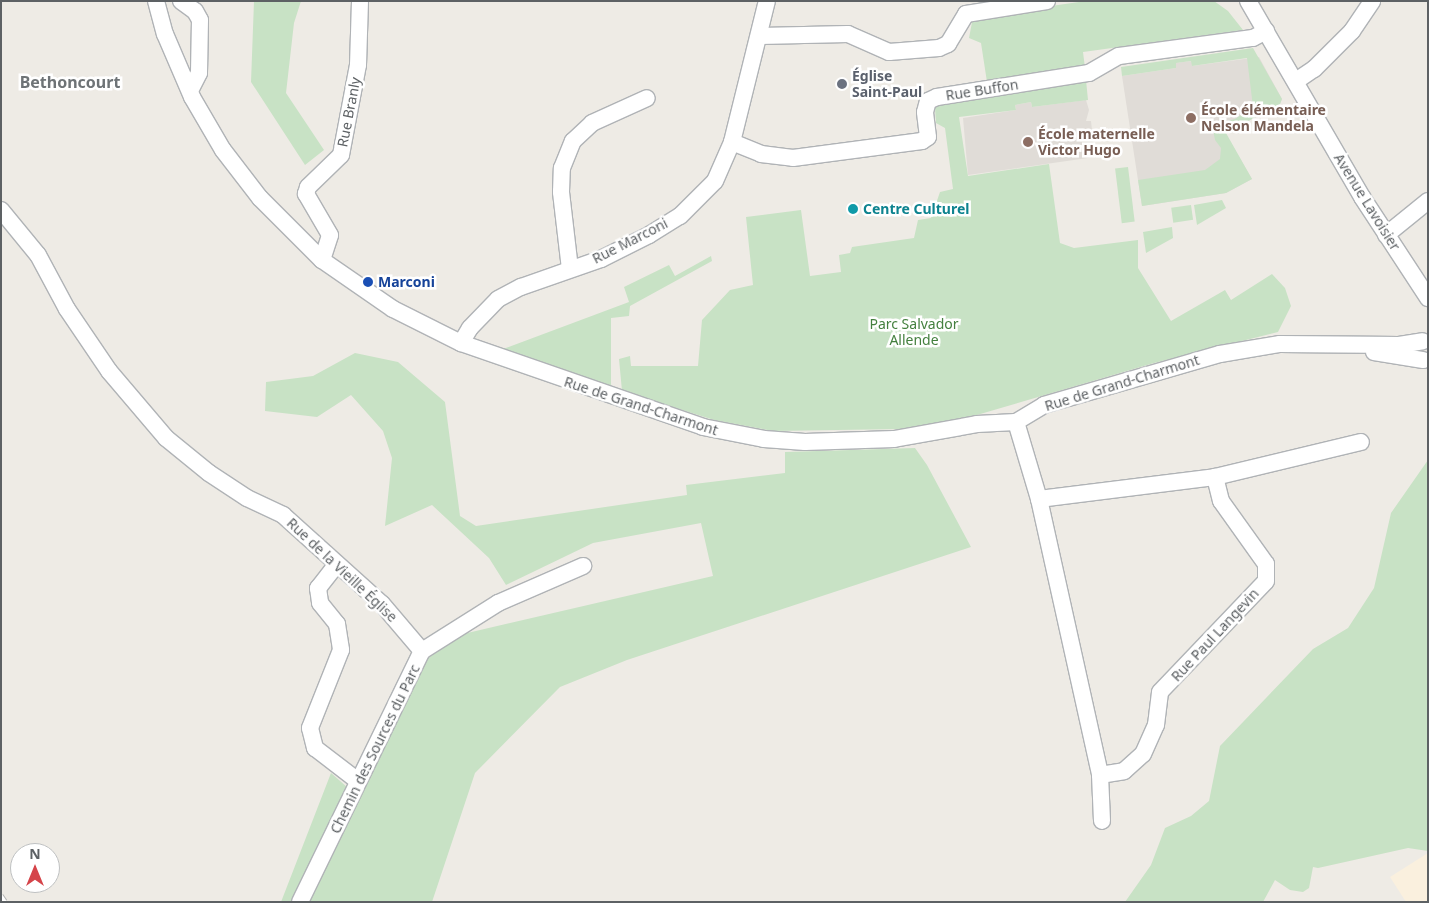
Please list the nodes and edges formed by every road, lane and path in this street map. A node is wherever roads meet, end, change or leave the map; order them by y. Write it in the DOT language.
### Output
graph roads {
  1 [pos="156,1"];
  2 [pos="182,1"];
  3 [pos="360,1"];
  4 [pos="768,1"];
  5 [pos="1047,1"];
  6 [pos="1248,1"];
  7 [pos="1372,1"];
  8 [pos="1266,31"];
  9 [pos="760,36"];
  10 [pos="1296,81"];
  11 [pos="190,91"];
  12 [pos="647,98"];
  13 [pos="732,142"];
  14 [pos="1428,201"];
  15 [pos="1,210"];
  16 [pos="1386,235"];
  17 [pos="322,260"];
  18 [pos="570,269"];
  19 [pos="1428,298"];
  20 [pos="1425,339"];
  21 [pos="1317,342"];
  22 [pos="461,343"];
  23 [pos="1425,363"];
  24 [pos="1016,422"];
  25 [pos="1361,442"];
  26 [pos="1215,476"];
  27 [pos="1039,500"];
  28 [pos="337,564"];
  29 [pos="583,566"];
  30 [pos="422,651"];
  31 [pos="1100,775"];
  32 [pos="358,781"];
  33 [pos="1102,821"];
  34 [pos="300,902"];
  1 -- 11 [label="street, Rue de Grand-Charmont"];
  2 -- 11 [label="street"];
  3 -- 17 [label="street, Rue Branly"];
  4 -- 9 [label="street, Rue Marconi"];
  5 -- 9 [label="street"];
  6 -- 8 [label="street, Avenue Lavoisier"];
  7 -- 10 [label="street"];
  8 -- 10 [label="street, Avenue Lavoisier"];
  8 -- 13 [label="street, Rue Buffon"];
  9 -- 13 [label="street, Rue Marconi"];
  10 -- 16 [label="street, Avenue Lavoisier"];
  11 -- 17 [label="street, Rue de Grand-Charmont"];
  12 -- 18 [label="street"];
  13 -- 18 [label="street, Rue Marconi"];
  14 -- 16 [label="street"];
  15 -- 28 [label="street, Rue de la Vieille Église"];
  16 -- 19 [label="street, Avenue Lavoisier"];
  17 -- 22 [label="street, Rue de Grand-Charmont"];
  18 -- 22 [label="street, Rue Marconi"];
  20 -- 21 [label="street, Rue de Grand-Charmont"];
  20 -- 23 [label="street"];
  21 -- 23 [label="street, Rue de Grand-Charmont"];
  21 -- 24 [label="street, Rue de Grand-Charmont"];
  22 -- 24 [label="street, Rue de Grand-Charmont"];
  24 -- 27 [label="street"];
  25 -- 26 [label="street"];
  26 -- 27 [label="street"];
  26 -- 31 [label="street, Rue Paul Langevin"];
  27 -- 31 [label="street"];
  28 -- 30 [label="street, Rue de la Vieille Église"];
  28 -- 32 [label="street"];
  29 -- 30 [label="street, Chemin des Sources du Parc"];
  30 -- 32 [label="street, Chemin des Sources du Parc"];
  31 -- 33 [label="street"];
  32 -- 34 [label="street, Chemin des Sources du Parc"];
}
